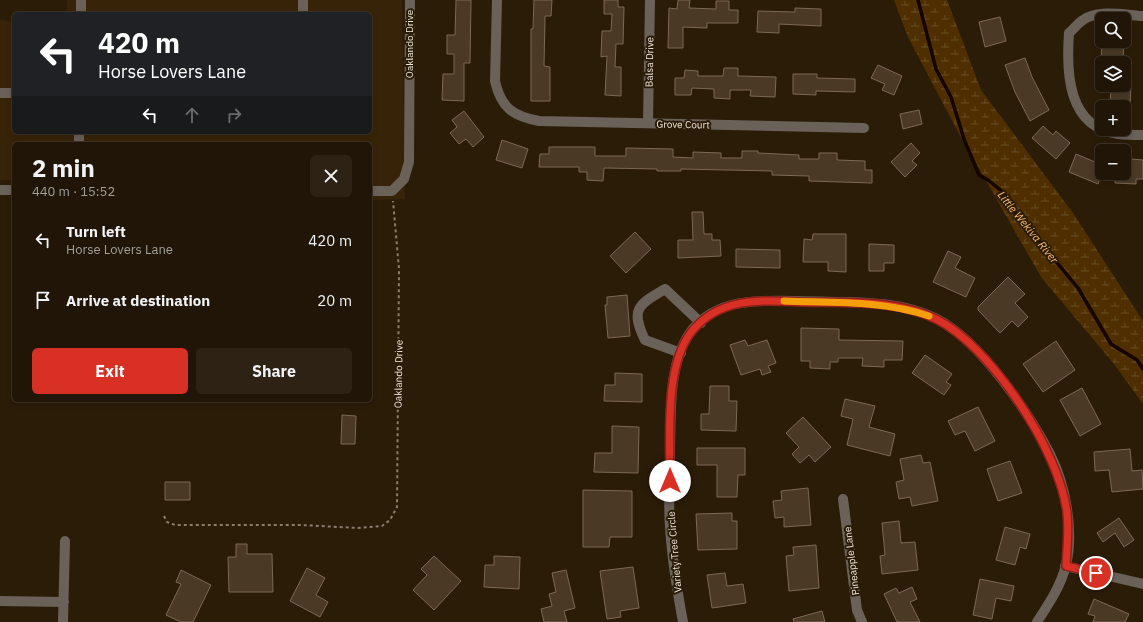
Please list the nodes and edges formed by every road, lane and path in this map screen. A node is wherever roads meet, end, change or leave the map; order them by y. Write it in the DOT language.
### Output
graph roads {
  1 [pos="81,0"];
  2 [pos="303,0"];
  3 [pos="410,0"];
  4 [pos="497,0"];
  5 [pos="650,0"];
  6 [pos="81,12"];
  7 [pos="303,12"];
  8 [pos="1143,16"];
  9 [pos="0,93"];
  10 [pos="12,93"];
  11 [pos="648,123"];
  12 [pos="864,128"];
  13 [pos="1143,135"];
  14 [pos="0,190"];
  15 [pos="12,190"];
  16 [pos="372,191"];
  17 [pos="392,191"];
  18 [pos="701,322"];
  19 [pos="681,353"];
  20 [pos="843,499"];
  21 [pos="164,516"];
  22 [pos="65,541"];
  23 [pos="1066,566"];
  24 [pos="1143,584"];
  25 [pos="0,601"];
  26 [pos="64,602"];
  27 [pos="64,622"];
  28 [pos="683,622"];
  29 [pos="862,622"];
  30 [pos="1037,622"];
  1 -- 6 [label="street"];
  2 -- 7 [label="street"];
  3 -- 17 [label="street, Oaklando Drive"];
  4 -- 11 [label="street, Grove Court"];
  5 -- 11 [label="street, Balsa Drive"];
  8 -- 13 [label="street"];
  9 -- 10 [label="street"];
  11 -- 12 [label="street, Grove Court"];
  14 -- 15 [label="street"];
  16 -- 17 [label="street"];
  17 -- 21 [label="path, Oaklando Drive"];
  18 -- 19 [label="street, Variety Tree Circle"];
  18 -- 19 [label="street"];
  18 -- 23 [label="street, Variety Tree Circle"];
  19 -- 28 [label="street, Variety Tree Circle"];
  20 -- 29 [label="street, Pineapple Lane"];
  22 -- 26 [label="street"];
  23 -- 24 [label="street"];
  23 -- 30 [label="street, Variety Tree Circle"];
  25 -- 26 [label="street"];
  26 -- 27 [label="street"];
}
